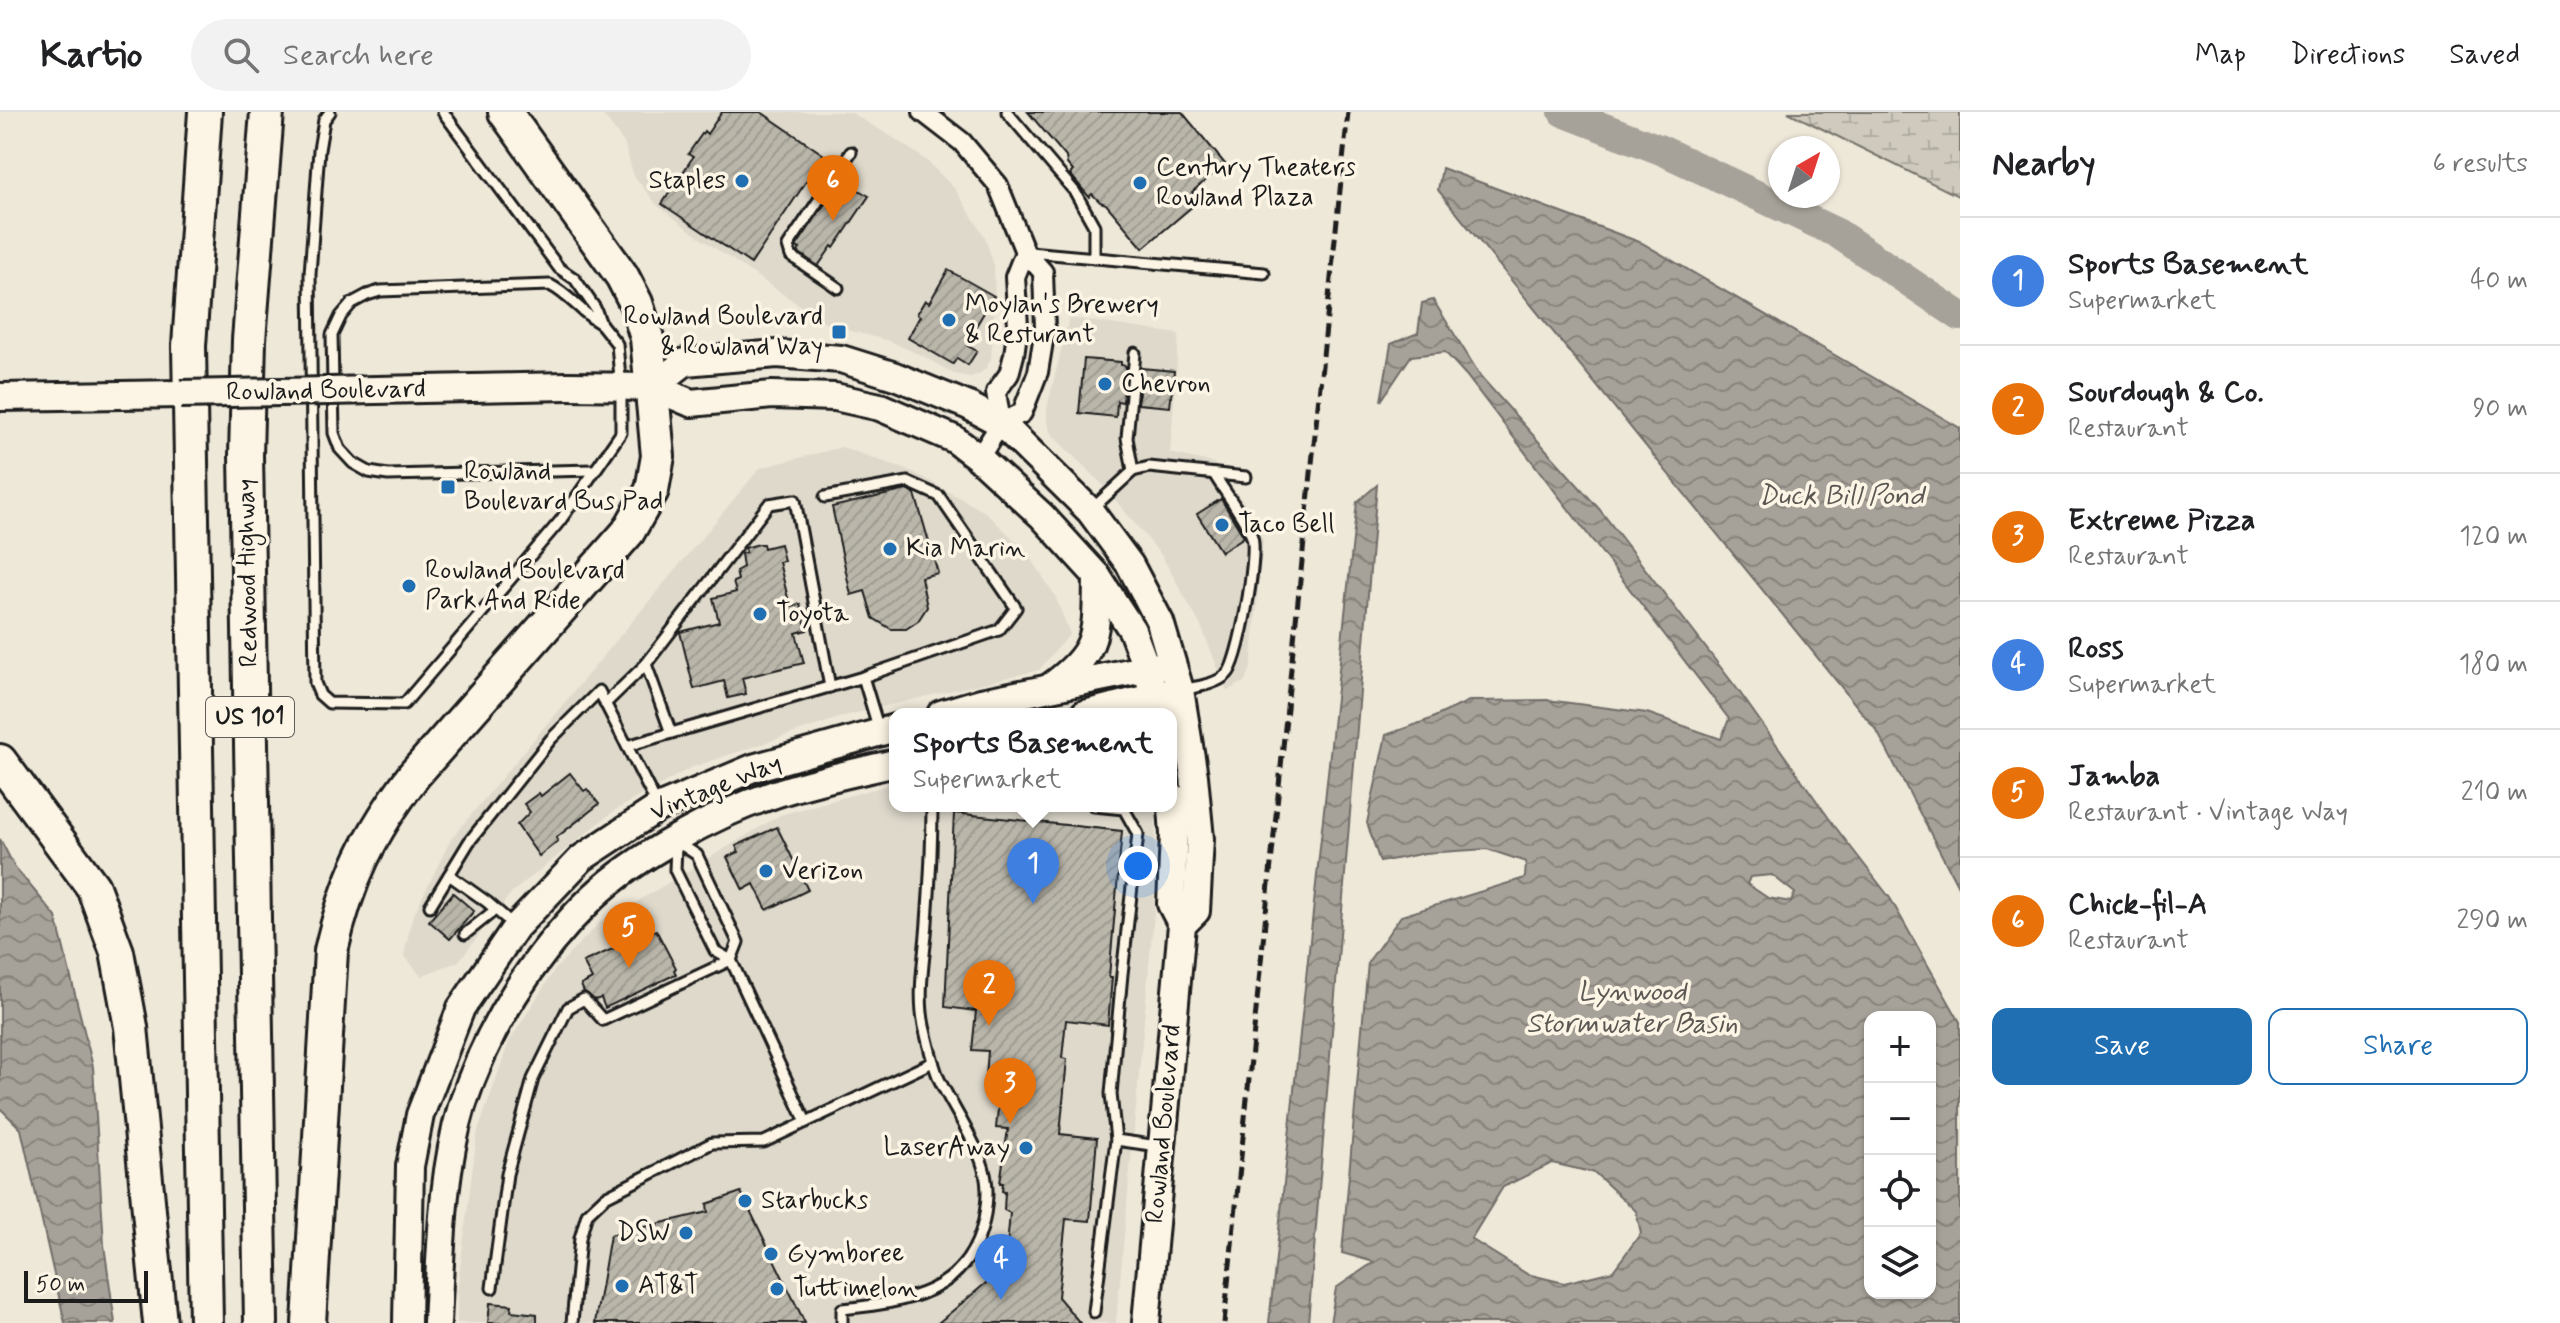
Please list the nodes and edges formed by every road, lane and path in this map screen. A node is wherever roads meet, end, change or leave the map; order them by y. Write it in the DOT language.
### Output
graph roads {
  1 [pos="205,112"];
  2 [pos="267,112"];
  3 [pos="330,112"];
  4 [pos="443,112"];
  5 [pos="505,112"];
  6 [pos="923,112"];
  7 [pos="1007,112"];
  8 [pos="851,152"];
  9 [pos="1025,252"];
  10 [pos="1094,258"];
  11 [pos="1264,273"];
  12 [pos="838,288"];
  13 [pos="639,312"];
  14 [pos="601,324"];
  15 [pos="1135,353"];
  16 [pos="789,355"];
  17 [pos="637,388"];
  18 [pos="0,397"];
  19 [pos="1001,423"];
  20 [pos="979,458"];
  21 [pos="593,470"];
  22 [pos="1133,471"];
  23 [pos="1214,474"];
  24 [pos="1246,477"];
  25 [pos="825,497"];
  26 [pos="1090,511"];
  27 [pos="1097,576"];
  28 [pos="646,664"];
  29 [pos="1159,666"];
  30 [pos="863,677"];
  31 [pos="830,687"];
  32 [pos="1047,689"];
  33 [pos="1165,700"];
  34 [pos="605,704"];
  35 [pos="961,708"];
  36 [pos="1119,708"];
  37 [pos="887,730"];
  38 [pos="1177,731"];
  39 [pos="671,733"];
  40 [pos="627,746"];
  41 [pos="0,761"];
  42 [pos="889,765"];
  43 [pos="658,808"];
  44 [pos="932,812"];
  45 [pos="1126,812"];
  46 [pos="1172,812"];
  47 [pos="676,841"];
  48 [pos="449,875"];
  49 [pos="430,906"];
  50 [pos="495,910"];
  51 [pos="1182,925"];
  52 [pos="516,927"];
  53 [pos="465,934"];
  54 [pos="731,960"];
  55 [pos="933,1062"];
  56 [pos="806,1122"];
  57 [pos="1116,1140"];
  58 [pos="1162,1147"];
  59 [pos="492,1288"];
  60 [pos="1094,1312"];
  61 [pos="160,1323"];
  62 [pos="206,1323"];
  63 [pos="261,1323"];
  64 [pos="309,1323"];
  65 [pos="407,1323"];
  66 [pos="437,1323"];
  67 [pos="572,1323"];
  68 [pos="842,1323"];
  69 [pos="1146,1323"];
  1 -- 62 [label="highway, US 101"];
  2 -- 63 [label="highway, Redwood Highway / US 101"];
  3 -- 21 [label="lane"];
  4 -- 14 [label="lane"];
  5 -- 13 [label="highway"];
  6 -- 9 [label="street"];
  7 -- 10 [label="lane"];
  8 -- 12 [label="lane"];
  9 -- 10 [label="lane"];
  9 -- 19 [label="street"];
  9 -- 19 [label="street"];
  10 -- 11 [label="lane"];
  13 -- 16 [label="street"];
  13 -- 17 [label="highway"];
  14 -- 17 [label="lane"];
  14 -- 21 [label="lane"];
  15 -- 22 [label="lane"];
  16 -- 17 [label="street, Rowland Boulevard"];
  16 -- 19 [label="street, Rowland Boulevard"];
  17 -- 18 [label="street, Rowland Boulevard, bridge"];
  17 -- 20 [label="street, Rowland Boulevard"];
  17 -- 21 [label="lane"];
  17 -- 64 [label="highway"];
  19 -- 20 [label="street"];
  19 -- 26 [label="street, Rowland Boulevard"];
  20 -- 27 [label="street, Rowland Boulevard"];
  22 -- 23 [label="lane"];
  22 -- 26 [label="lane"];
  23 -- 24 [label="lane"];
  23 -- 33 [label="lane"];
  25 -- 30 [label="lane"];
  26 -- 29 [label="street, Rowland Boulevard"];
  27 -- 29 [label="street, Rowland Boulevard"];
  27 -- 32 [label="street"];
  28 -- 31 [label="lane"];
  28 -- 34 [label="lane"];
  28 -- 39 [label="lane"];
  29 -- 32 [label="street"];
  29 -- 33 [label="street, Rowland Boulevard"];
  30 -- 31 [label="lane"];
  30 -- 37 [label="lane"];
  31 -- 39 [label="lane"];
  32 -- 35 [label="street"];
  33 -- 36 [label="street"];
  34 -- 40 [label="lane"];
  34 -- 48 [label="lane"];
  37 -- 43 [label="street, Vintage Way"];
  38 -- 51 [label="street, Rowland Boulevard"];
  39 -- 40 [label="lane"];
  40 -- 43 [label="lane"];
  41 -- 61 [label="highway"];
  42 -- 47 [label="street, Vintage Way"];
  43 -- 47 [label="street"];
  43 -- 52 [label="street, Vintage Way"];
  44 -- 55 [label="lane"];
  45 -- 57 [label="lane"];
  46 -- 51 [label="street, Rowland Boulevard"];
  47 -- 54 [label="lane"];
  47 -- 54 [label="lane"];
  47 -- 66 [label="street, Vintage Way"];
  48 -- 49 [label="lane"];
  48 -- 50 [label="lane"];
  50 -- 52 [label="lane"];
  50 -- 53 [label="lane"];
  51 -- 58 [label="street, Rowland Boulevard"];
  52 -- 65 [label="street, Vintage Way"];
  54 -- 56 [label="lane"];
  54 -- 59 [label="lane"];
  55 -- 56 [label="lane"];
  55 -- 68 [label="lane"];
  56 -- 67 [label="lane"];
  57 -- 58 [label="lane"];
  57 -- 60 [label="lane"];
  58 -- 69 [label="street, Rowland Boulevard"];
}
